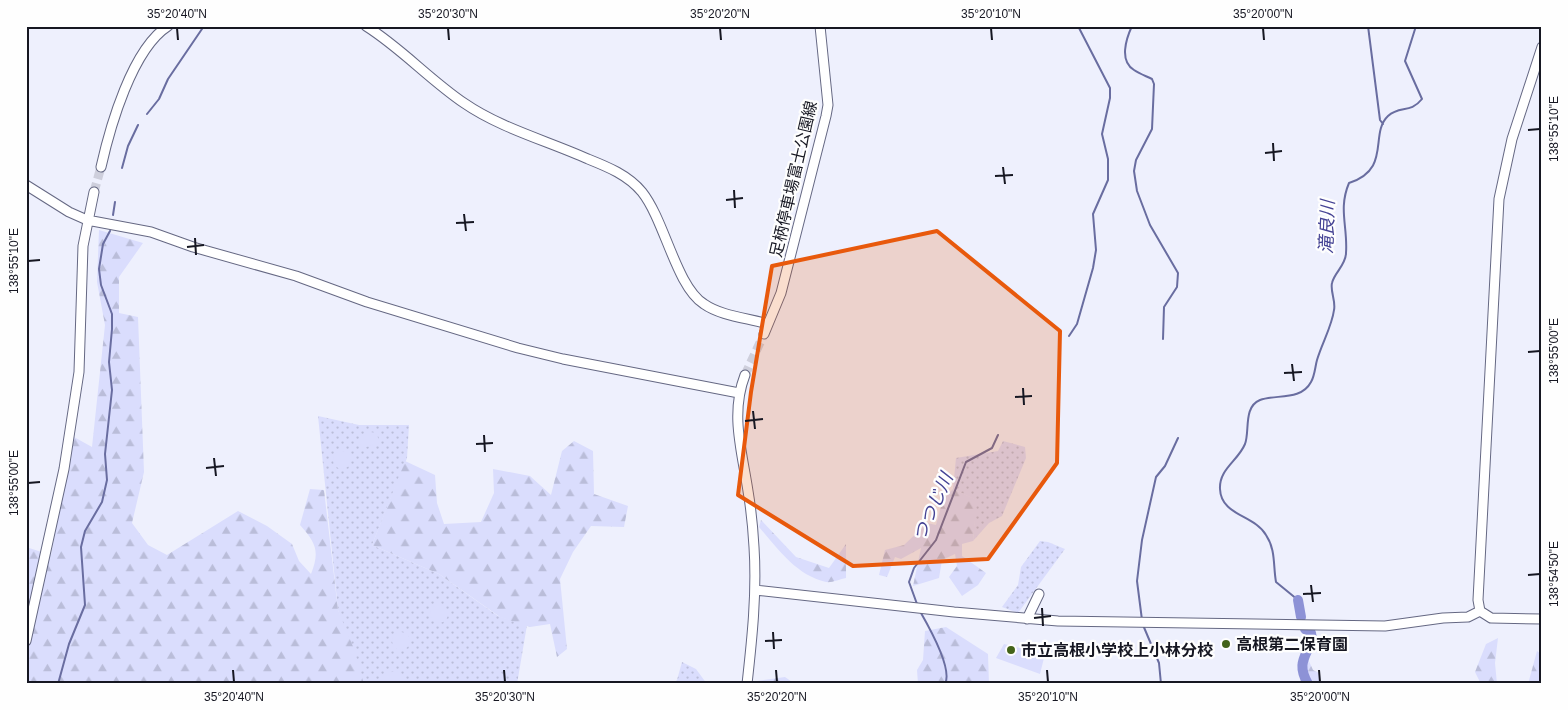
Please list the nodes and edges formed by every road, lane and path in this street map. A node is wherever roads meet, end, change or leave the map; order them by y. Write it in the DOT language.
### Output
graph roads {
  1 [pos="168,26"];
  2 [pos="366,26"];
  3 [pos="820,26"];
  4 [pos="1542,47"];
  5 [pos="101,167"];
  6 [pos="26,185"];
  7 [pos="94,192"];
  8 [pos="87,220"];
  9 [pos="768,324"];
  10 [pos="764,334"];
  11 [pos="745,375"];
  12 [pos="739,393"];
  13 [pos="755,590"];
  14 [pos="1039,594"];
  15 [pos="1480,610"];
  16 [pos="1027,619"];
  17 [pos="1542,619"];
  18 [pos="26,641"];
  19 [pos="747,684"];
  1 -- 5 [label="street"];
  2 -- 9 [label="street"];
  3 -- 9 [label="street, 足柄停車場富士公園線"];
  4 -- 15 [label="street"];
  6 -- 8 [label="street"];
  7 -- 8 [label="street"];
  8 -- 12 [label="street"];
  8 -- 18 [label="street"];
  9 -- 10 [label="street, 足柄停車場富士公園線"];
  11 -- 12 [label="street"];
  12 -- 13 [label="street"];
  13 -- 16 [label="street"];
  13 -- 19 [label="street"];
  14 -- 16 [label="street"];
  15 -- 16 [label="street"];
  15 -- 17 [label="street"];
}
